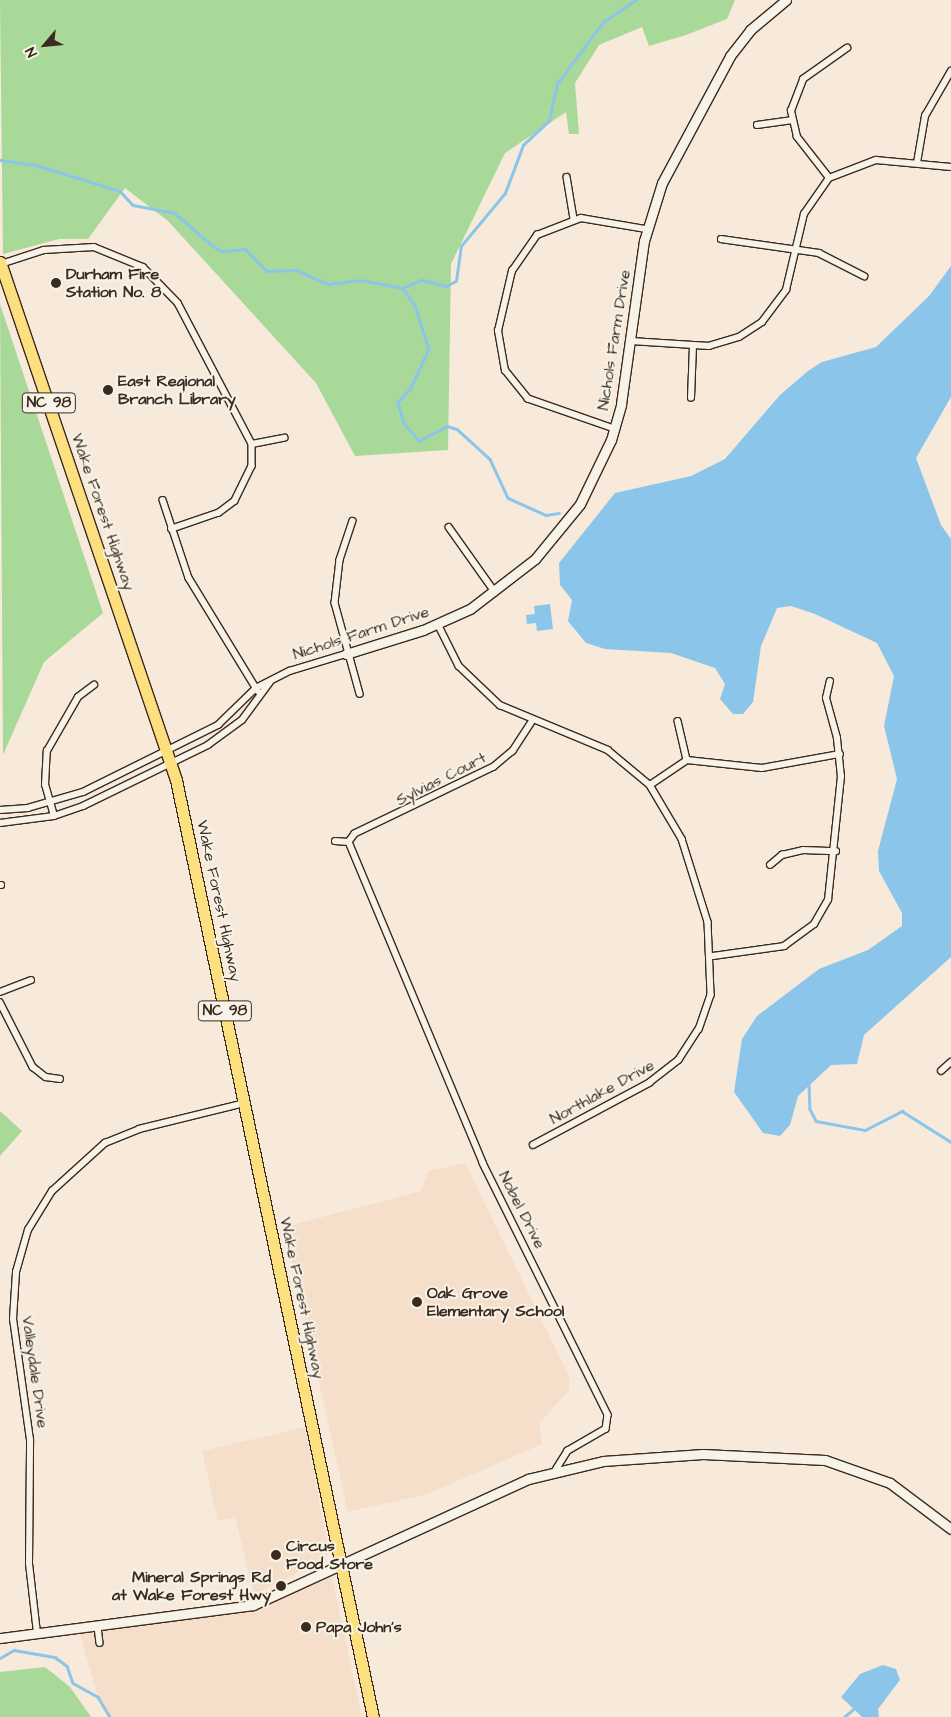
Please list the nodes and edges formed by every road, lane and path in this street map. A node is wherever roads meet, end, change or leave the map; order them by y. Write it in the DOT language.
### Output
graph roads {
  1 [pos="786,0"];
  2 [pos="847,48"];
  3 [pos="951,71"];
  4 [pos="791,120"];
  5 [pos="757,125"];
  6 [pos="917,163"];
  7 [pos="951,167"];
  8 [pos="567,177"];
  9 [pos="829,178"];
  10 [pos="574,219"];
  11 [pos="646,230"];
  12 [pos="721,239"];
  13 [pos="798,248"];
  14 [pos="0,263"];
  15 [pos="864,276"];
  16 [pos="631,341"];
  17 [pos="693,347"];
  18 [pos="691,398"];
  19 [pos="614,429"];
  20 [pos="284,438"];
  21 [pos="252,444"];
  22 [pos="163,500"];
  23 [pos="353,521"];
  24 [pos="449,527"];
  25 [pos="172,529"];
  26 [pos="495,592"];
  27 [pos="438,624"];
  28 [pos="346,654"];
  29 [pos="270,682"];
  30 [pos="830,682"];
  31 [pos="94,685"];
  32 [pos="256,688"];
  33 [pos="262,694"];
  34 [pos="360,694"];
  35 [pos="678,721"];
  36 [pos="532,722"];
  37 [pos="166,747"];
  38 [pos="840,754"];
  39 [pos="170,760"];
  40 [pos="687,760"];
  41 [pos="650,785"];
  42 [pos="50,802"];
  43 [pos="0,810"];
  44 [pos="54,816"];
  45 [pos="0,823"];
  46 [pos="335,841"];
  47 [pos="348,842"];
  48 [pos="836,851"];
  49 [pos="770,865"];
  50 [pos="713,956"];
  51 [pos="31,980"];
  52 [pos="0,992"];
  53 [pos="0,1002"];
  54 [pos="951,1062"];
  55 [pos="941,1071"];
  56 [pos="60,1078"];
  57 [pos="245,1103"];
  58 [pos="534,1145"];
  59 [pos="556,1470"];
  60 [pos="951,1529"];
  61 [pos="341,1566"];
  62 [pos="98,1627"];
  63 [pos="37,1633"];
  64 [pos="0,1638"];
  65 [pos="100,1643"];
  66 [pos="372,1717"];
  1 -- 11 [label="street, Nichols Farm Drive"];
  2 -- 4 [label="street"];
  3 -- 6 [label="street"];
  4 -- 5 [label="street"];
  4 -- 9 [label="street"];
  6 -- 7 [label="street"];
  6 -- 9 [label="street"];
  8 -- 10 [label="street"];
  9 -- 13 [label="street"];
  10 -- 11 [label="street"];
  10 -- 19 [label="street"];
  11 -- 16 [label="street, Nichols Farm Drive"];
  12 -- 13 [label="street"];
  13 -- 15 [label="street"];
  13 -- 17 [label="street"];
  14 -- 21 [label="street"];
  14 -- 37 [label="highway, Wake Forest Highway / NC 98"];
  16 -- 17 [label="street"];
  16 -- 19 [label="street, Nichols Farm Drive"];
  17 -- 18 [label="street"];
  19 -- 26 [label="street, Nichols Farm Drive"];
  20 -- 21 [label="street"];
  21 -- 25 [label="street"];
  22 -- 25 [label="street"];
  23 -- 28 [label="street"];
  24 -- 26 [label="street"];
  25 -- 32 [label="street"];
  26 -- 27 [label="street, Nichols Farm Drive"];
  27 -- 28 [label="street, Nichols Farm Drive"];
  27 -- 36 [label="street, Northlake Drive"];
  28 -- 29 [label="street, Nichols Farm Drive"];
  28 -- 34 [label="street"];
  29 -- 32 [label="street, Nichols Farm Drive"];
  29 -- 33 [label="street"];
  30 -- 38 [label="street"];
  31 -- 42 [label="street"];
  32 -- 33 [label="street"];
  32 -- 37 [label="street, Nichols Farm Drive"];
  33 -- 39 [label="street"];
  35 -- 40 [label="street"];
  36 -- 41 [label="street, Northlake Drive"];
  36 -- 47 [label="street, Sylvias Court"];
  37 -- 39 [label="highway, Wake Forest Highway / NC 98"];
  37 -- 42 [label="street, Nichols Farm Drive"];
  38 -- 40 [label="street"];
  38 -- 48 [label="street"];
  39 -- 44 [label="street"];
  39 -- 57 [label="highway, Wake Forest Highway / NC 98"];
  40 -- 41 [label="street"];
  41 -- 50 [label="street, Northlake Drive"];
  42 -- 43 [label="street, Nichols Farm Drive"];
  42 -- 44 [label="street"];
  44 -- 45 [label="street"];
  46 -- 47 [label="street"];
  47 -- 59 [label="street, Nobel Drive"];
  48 -- 49 [label="street"];
  48 -- 50 [label="street"];
  50 -- 58 [label="street, Northlake Drive"];
  51 -- 52 [label="street"];
  53 -- 56 [label="street"];
  54 -- 55 [label="street"];
  57 -- 61 [label="highway, Wake Forest Highway / NC 98"];
  57 -- 63 [label="street, Valleydale Drive"];
  59 -- 60 [label="street"];
  59 -- 61 [label="street"];
  61 -- 62 [label="street"];
  61 -- 66 [label="highway, NC 98"];
  62 -- 63 [label="street"];
  62 -- 65 [label="street"];
  63 -- 64 [label="street"];
}
